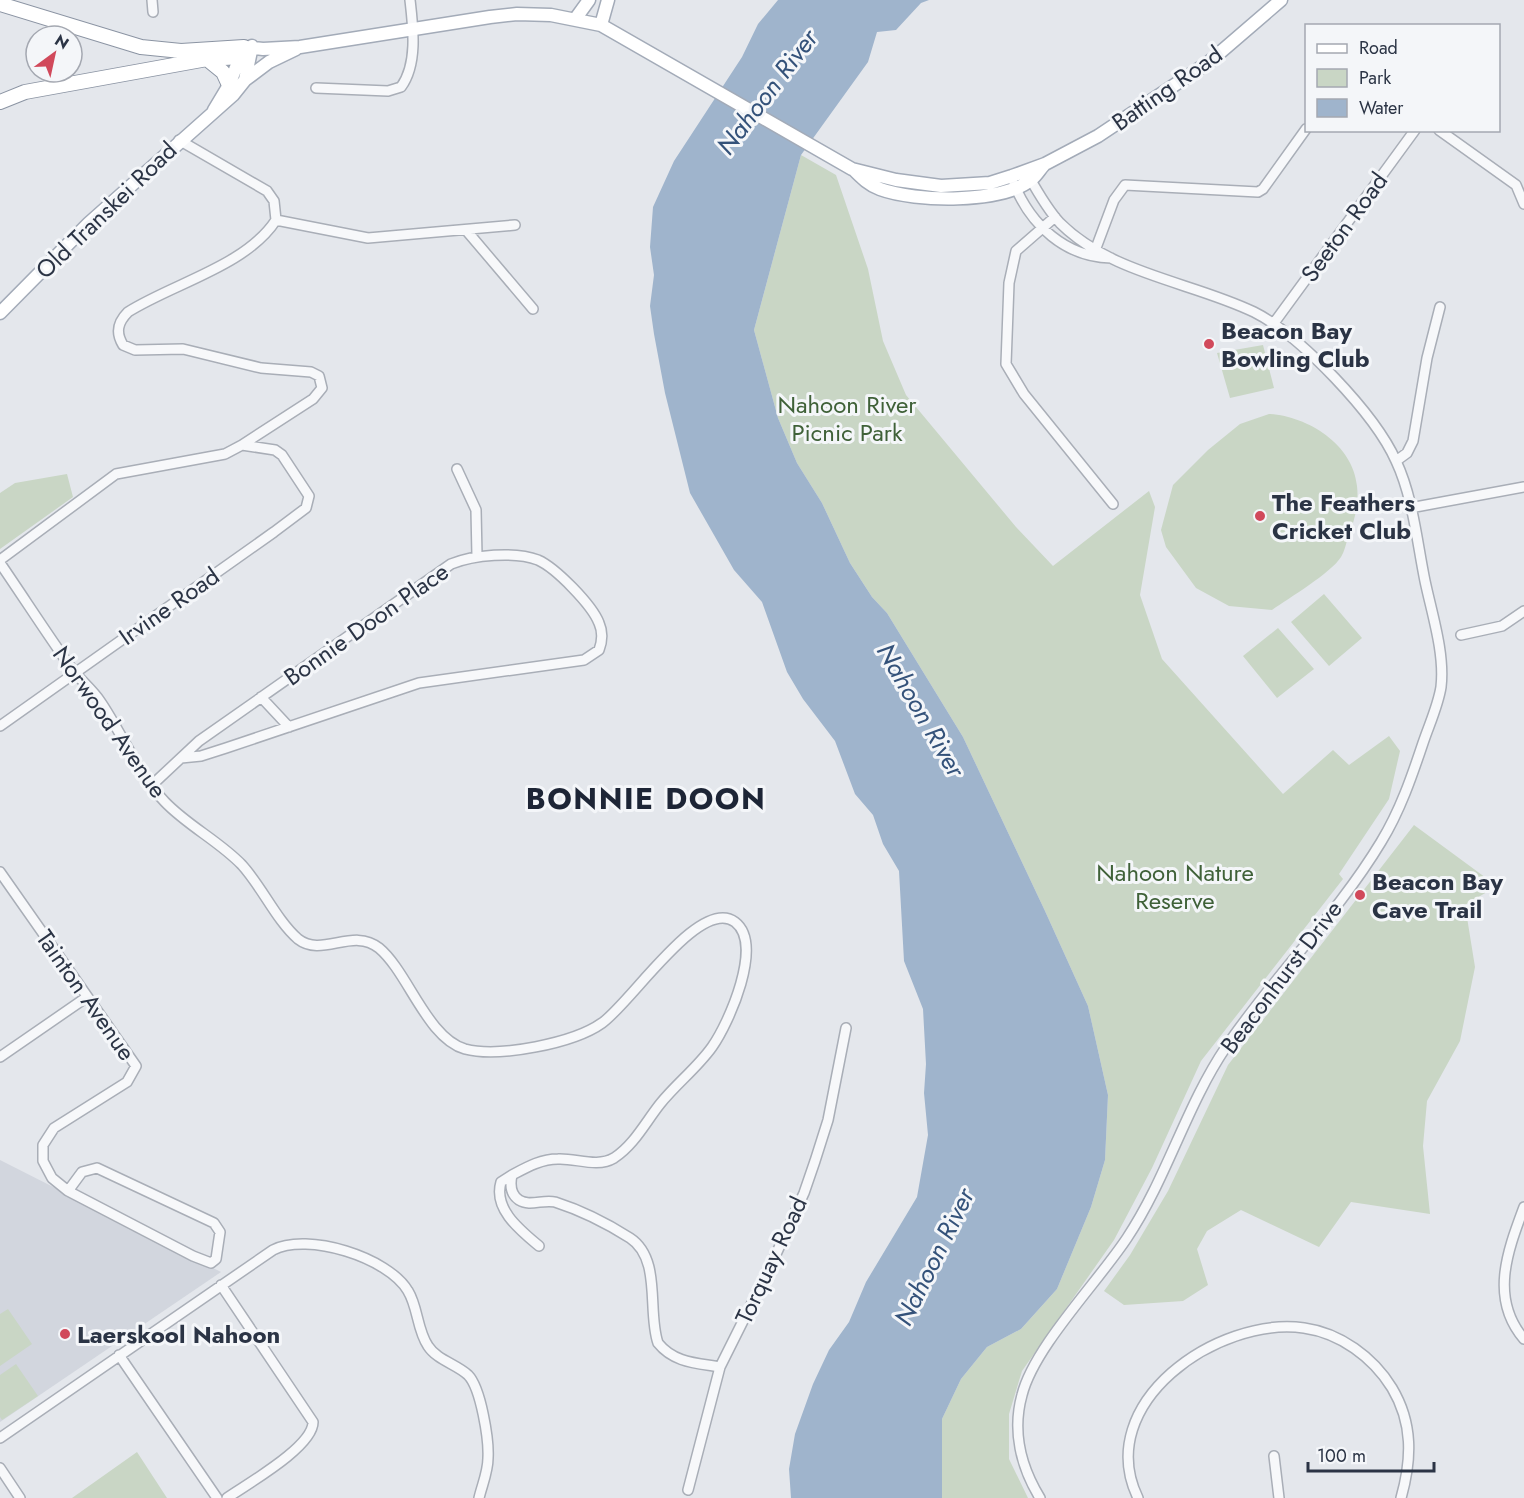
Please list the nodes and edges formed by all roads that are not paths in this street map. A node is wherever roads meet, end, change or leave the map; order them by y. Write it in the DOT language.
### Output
graph roads {
  1 [pos="152,0"];
  2 [pos="410,0"];
  3 [pos="589,0"];
  4 [pos="608,0"];
  5 [pos="1281,0"];
  6 [pos="4,5"];
  7 [pos="153,12"];
  8 [pos="576,18"];
  9 [pos="601,26"];
  10 [pos="413,29"];
  11 [pos="300,47"];
  12 [pos="250,52"];
  13 [pos="207,59"];
  14 [pos="245,80"];
  15 [pos="229,86"];
  16 [pos="316,88"];
  17 [pos="0,102"];
  18 [pos="214,110"];
  19 [pos="1305,130"];
  20 [pos="1414,132"];
  21 [pos="1442,132"];
  22 [pos="179,140"];
  23 [pos="1028,175"];
  24 [pos="1013,181"];
  25 [pos="1524,204"];
  26 [pos="1055,217"];
  27 [pos="276,220"];
  28 [pos="515,225"];
  29 [pos="1041,228"];
  30 [pos="466,230"];
  31 [pos="1096,248"];
  32 [pos="1112,258"];
  33 [pos="1440,307"];
  34 [pos="533,309"];
  35 [pos="0,313"];
  36 [pos="1274,323"];
  37 [pos="242,445"];
  38 [pos="1396,461"];
  39 [pos="457,469"];
  40 [pos="1524,487"];
  41 [pos="1113,504"];
  42 [pos="1410,508"];
  43 [pos="477,556"];
  44 [pos="0,562"];
  45 [pos="1524,610"];
  46 [pos="1461,635"];
  47 [pos="75,673"];
  48 [pos="261,697"];
  49 [pos="0,726"];
  50 [pos="289,727"];
  51 [pos="181,758"];
  52 [pos="152,785"];
  53 [pos="0,872"];
  54 [pos="10,887"];
  55 [pos="0,894"];
  56 [pos="87,997"];
  57 [pos="846,1028"];
  58 [pos="0,1057"];
  59 [pos="512,1175"];
  60 [pos="68,1191"];
  61 [pos="1524,1207"];
  62 [pos="539,1246"];
  63 [pos="221,1285"];
  64 [pos="1524,1339"];
  65 [pos="119,1356"];
  66 [pos="720,1366"];
  67 [pos="0,1438"];
  68 [pos="1274,1456"];
  69 [pos="0,1468"];
  70 [pos="688,1490"];
  71 [pos="20,1498"];
  72 [pos="217,1498"];
  73 [pos="227,1498"];
  74 [pos="479,1498"];
  75 [pos="1040,1498"];
  76 [pos="1138,1498"];
  77 [pos="1279,1498"];
  78 [pos="1401,1498"];
  1 -- 7 [label="street"];
  2 -- 10 [label="street"];
  3 -- 8 [label="main road"];
  4 -- 9 [label="main road"];
  5 -- 23 [label="main road, Batting Road"];
  6 -- 12 [label="highway"];
  8 -- 9 [label="main road"];
  8 -- 10 [label="main road"];
  9 -- 24 [label="main road, Batting Road"];
  10 -- 11 [label="main road"];
  10 -- 16 [label="street"];
  11 -- 12 [label="main road"];
  11 -- 14 [label="main road, Old Transkei Road"];
  12 -- 13 [label="highway"];
  12 -- 14 [label="main road"];
  12 -- 15 [label="main road, Old Transkei Road"];
  13 -- 15 [label="highway"];
  13 -- 17 [label="highway"];
  14 -- 18 [label="main road, Old Transkei Road"];
  15 -- 18 [label="main road, Old Transkei Road"];
  18 -- 22 [label="main road, Old Transkei Road"];
  19 -- 31 [label="street"];
  20 -- 36 [label="street, Seeton Road"];
  21 -- 25 [label="street"];
  22 -- 27 [label="street"];
  22 -- 35 [label="main road, Old Transkei Road"];
  23 -- 24 [label="main road, Batting Road"];
  23 -- 26 [label="street, Beaconhurst Drive"];
  24 -- 29 [label="street, Beaconhurst Drive"];
  26 -- 29 [label="street"];
  26 -- 31 [label="street, Beaconhurst Drive"];
  27 -- 30 [label="street"];
  27 -- 37 [label="street"];
  28 -- 30 [label="street"];
  29 -- 32 [label="street, Beaconhurst Drive"];
  29 -- 41 [label="street"];
  30 -- 34 [label="street"];
  31 -- 32 [label="street, Beaconhurst Drive"];
  32 -- 36 [label="street, Beaconhurst Drive"];
  33 -- 38 [label="street"];
  36 -- 38 [label="street, Beaconhurst Drive"];
  37 -- 44 [label="street"];
  37 -- 47 [label="street, Irvine Road"];
  38 -- 42 [label="street, Beaconhurst Drive"];
  39 -- 43 [label="street"];
  40 -- 42 [label="street"];
  42 -- 75 [label="street, Beaconhurst Drive"];
  43 -- 48 [label="street, Bonnie Doon Place"];
  43 -- 50 [label="street, Bonnie Doon Place"];
  44 -- 47 [label="street, Norwood Avenue"];
  45 -- 46 [label="street"];
  47 -- 49 [label="street, Irvine Road"];
  47 -- 52 [label="street, Norwood Avenue"];
  48 -- 50 [label="street, Bonnie Doon Place"];
  48 -- 51 [label="street, Bonnie Doon Place"];
  50 -- 51 [label="street, Bonnie Doon Place"];
  51 -- 52 [label="street, Bonnie Doon Place"];
  52 -- 59 [label="street, Norwood Avenue"];
  53 -- 54 [label="street, Tainton Avenue"];
  54 -- 55 [label="street"];
  54 -- 56 [label="street, Tainton Avenue"];
  56 -- 58 [label="street"];
  56 -- 60 [label="street, Tainton Avenue"];
  57 -- 66 [label="street, Torquay Road"];
  59 -- 62 [label="street"];
  59 -- 66 [label="street"];
  60 -- 60 [label="street, Tainton Avenue"];
  61 -- 64 [label="street"];
  63 -- 65 [label="street"];
  63 -- 73 [label="street"];
  63 -- 74 [label="street"];
  65 -- 67 [label="street"];
  65 -- 72 [label="street"];
  66 -- 70 [label="street, Torquay Road"];
  68 -- 77 [label="street"];
  69 -- 71 [label="street"];
  76 -- 78 [label="street"];
}
